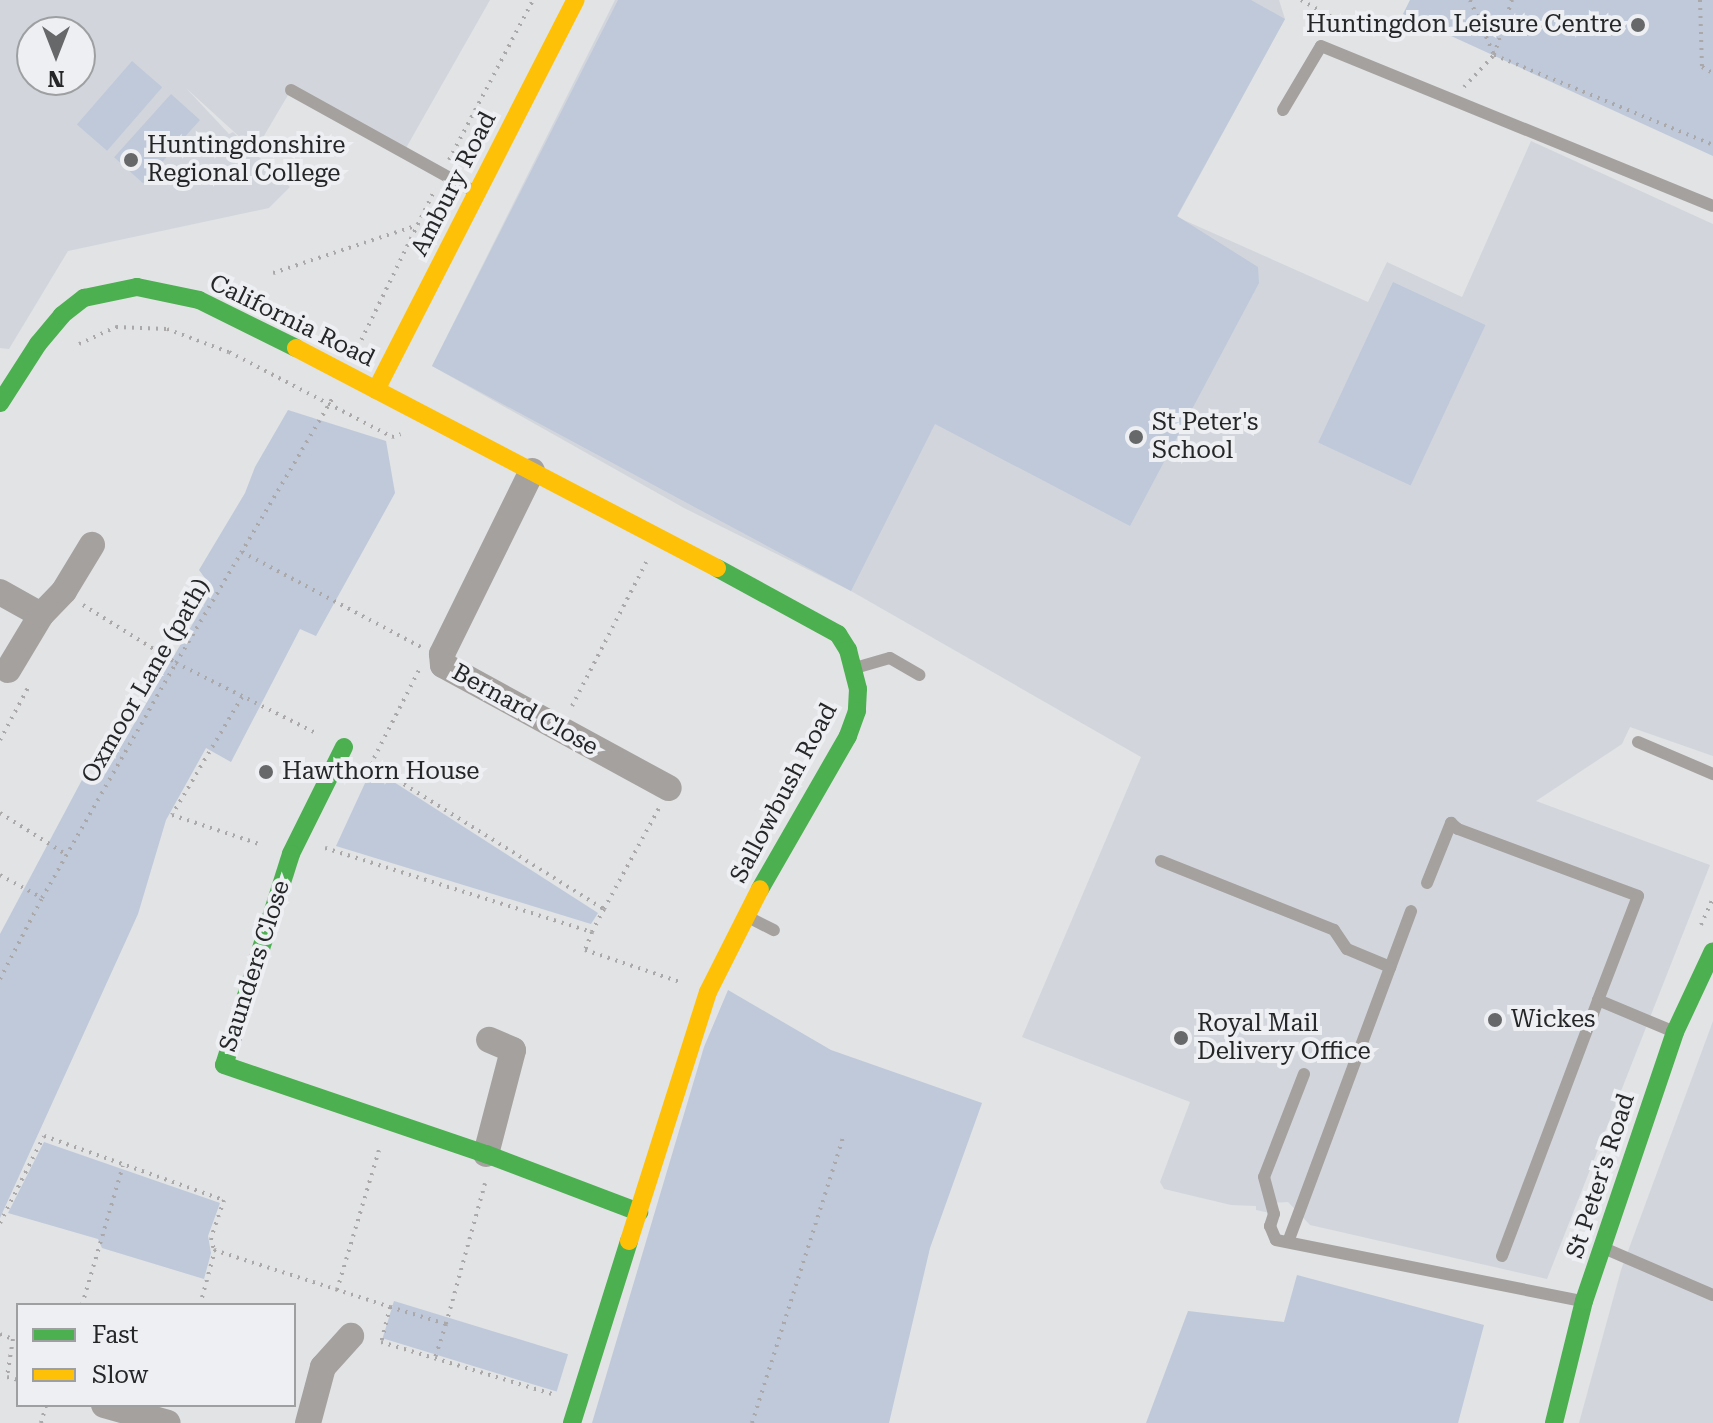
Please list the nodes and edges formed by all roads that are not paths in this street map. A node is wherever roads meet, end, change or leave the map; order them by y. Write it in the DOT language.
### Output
graph roads {
  1 [pos="576,0"];
  2 [pos="291,90"];
  3 [pos="1283,110"];
  4 [pos="476,193"];
  5 [pos="1713,206"];
  6 [pos="6,379"];
  7 [pos="376,390"];
  8 [pos="0,403"];
  9 [pos="532,471"];
  10 [pos="92,545"];
  11 [pos="0,592"];
  12 [pos="41,615"];
  13 [pos="6,663"];
  14 [pos="855,668"];
  15 [pos="920,675"];
  16 [pos="1638,742"];
  17 [pos="344,747"];
  18 [pos="1713,774"];
  19 [pos="669,788"];
  20 [pos="1161,861"];
  21 [pos="1427,883"];
  22 [pos="1411,911"];
  23 [pos="745,915"];
  24 [pos="774,930"];
  25 [pos="1713,951"];
  26 [pos="1390,967"];
  27 [pos="1598,1000"];
  28 [pos="1675,1032"];
  29 [pos="489,1040"];
  30 [pos="1304,1074"];
  31 [pos="489,1156"];
  32 [pos="639,1212"];
  33 [pos="1288,1242"];
  34 [pos="1603,1247"];
  35 [pos="1502,1256"];
  36 [pos="1713,1295"];
  37 [pos="1584,1301"];
  38 [pos="351,1336"];
  39 [pos="111,1407"];
  40 [pos="168,1423"];
  41 [pos="308,1423"];
  42 [pos="572,1423"];
  43 [pos="1554,1423"];
  1 -- 4 [label="street, Ambury Road"];
  2 -- 4 [label="lane"];
  3 -- 5 [label="lane"];
  4 -- 7 [label="street, Ambury Road"];
  6 -- 7 [label="street, California Road"];
  6 -- 8 [label="street, California Road"];
  7 -- 9 [label="street, Sallowbush Road"];
  9 -- 14 [label="street, Sallowbush Road"];
  9 -- 19 [label="street, Bernard Close"];
  10 -- 12 [label="street"];
  11 -- 12 [label="street"];
  12 -- 13 [label="street"];
  14 -- 15 [label="lane"];
  14 -- 23 [label="street, Sallowbush Road"];
  16 -- 18 [label="lane"];
  17 -- 31 [label="street, Saunders Close"];
  20 -- 26 [label="lane"];
  21 -- 27 [label="lane"];
  22 -- 26 [label="lane"];
  23 -- 24 [label="lane"];
  23 -- 32 [label="street, Sallowbush Road"];
  25 -- 28 [label="street, St Peter's Road"];
  26 -- 33 [label="lane"];
  27 -- 28 [label="lane"];
  27 -- 35 [label="lane"];
  28 -- 34 [label="street, St Peter's Road"];
  29 -- 31 [label="street"];
  30 -- 33 [label="lane"];
  31 -- 32 [label="street, Saunders Close"];
  32 -- 42 [label="street, Sallowbush Road"];
  33 -- 37 [label="lane"];
  34 -- 36 [label="lane"];
  34 -- 37 [label="street, St Peter's Road"];
  37 -- 43 [label="street, St Peter's Road"];
  38 -- 41 [label="street"];
  39 -- 40 [label="street"];
}
